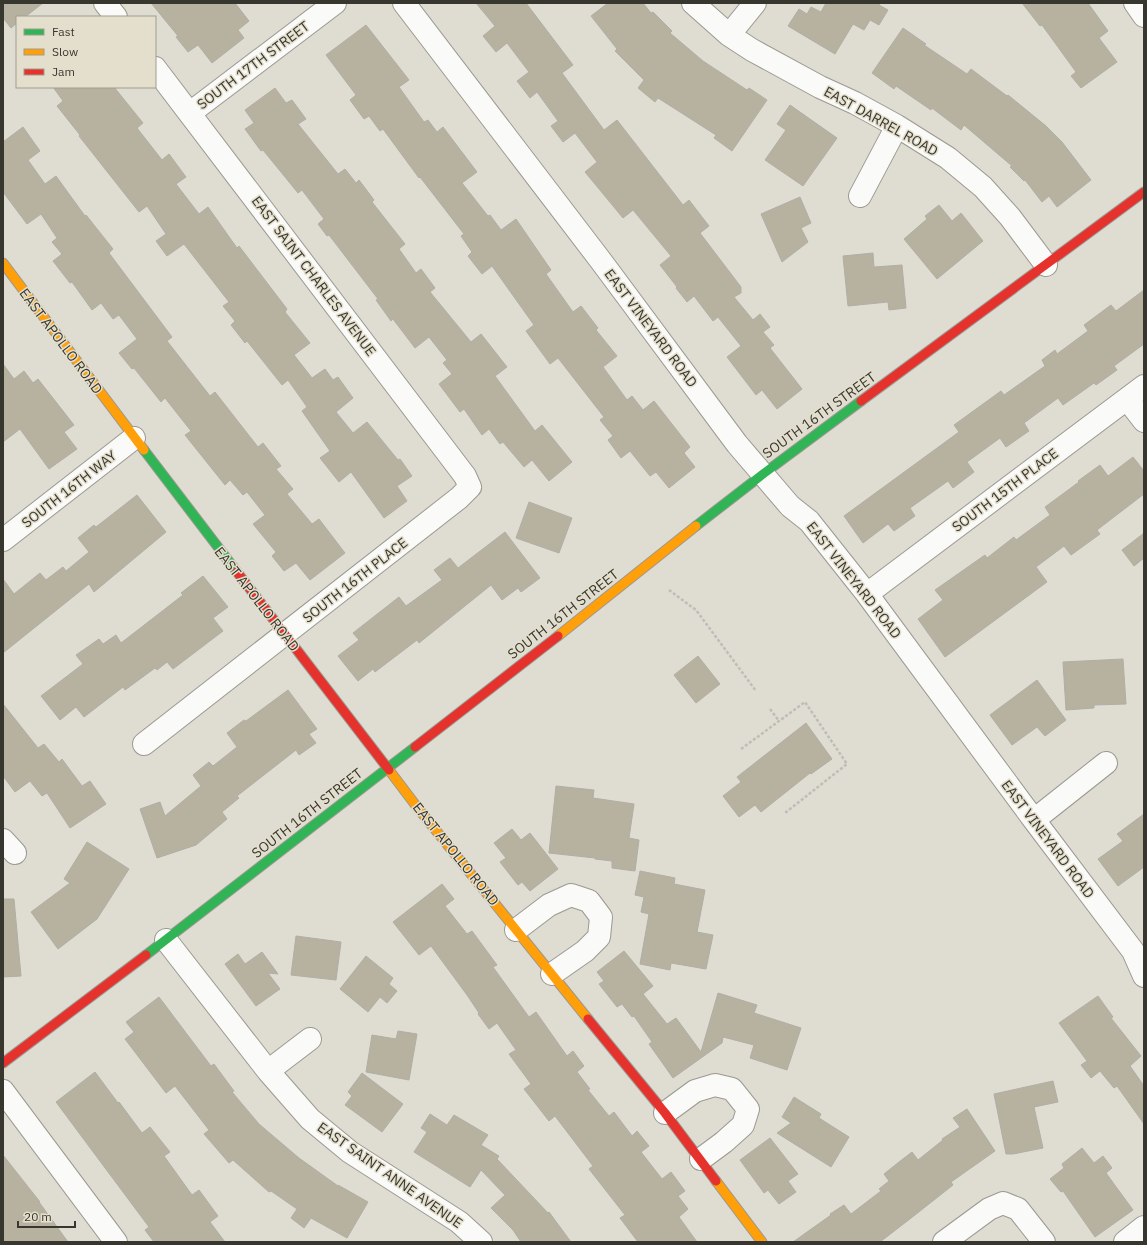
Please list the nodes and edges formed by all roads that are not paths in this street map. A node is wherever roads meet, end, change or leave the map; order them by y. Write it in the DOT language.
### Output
graph roads {
  1 [pos="105,3"];
  2 [pos="334,3"];
  3 [pos="404,3"];
  4 [pos="693,3"];
  5 [pos="755,3"];
  6 [pos="1135,3"];
  7 [pos="115,16"];
  8 [pos="1144,16"];
  9 [pos="729,35"];
  10 [pos="156,69"];
  11 [pos="190,113"];
  12 [pos="897,126"];
  13 [pos="1144,192"];
  14 [pos="860,196"];
  15 [pos="3,263"];
  16 [pos="1046,265"];
  17 [pos="1136,393"];
  18 [pos="1144,421"];
  19 [pos="134,438"];
  20 [pos="763,474"];
  21 [pos="470,487"];
  22 [pos="3,540"];
  23 [pos="866,594"];
  24 [pos="285,634"];
  25 [pos="144,744"];
  26 [pos="1106,763"];
  27 [pos="388,768"];
  28 [pos="1034,820"];
  29 [pos="516,930"];
  30 [pos="166,940"];
  31 [pos="552,974"];
  32 [pos="1144,976"];
  33 [pos="310,1039"];
  34 [pos="3,1064"];
  35 [pos="268,1071"];
  36 [pos="3,1091"];
  37 [pos="665,1113"];
  38 [pos="701,1159"];
  39 [pos="1144,1227"];
  40 [pos="116,1242"];
  41 [pos="481,1242"];
  42 [pos="762,1242"];
  43 [pos="944,1242"];
  44 [pos="1044,1242"];
  45 [pos="1125,1242"];
  1 -- 7 [label="street"];
  2 -- 11 [label="street, SOUTH 17TH STREET"];
  3 -- 20 [label="street, EAST VINEYARD ROAD"];
  4 -- 9 [label="street, EAST DARREL ROAD"];
  5 -- 9 [label="street"];
  6 -- 8 [label="street"];
  9 -- 12 [label="street, EAST DARREL ROAD"];
  10 -- 11 [label="street, EAST SAINT CHARLES AVENUE"];
  11 -- 21 [label="street, EAST SAINT CHARLES AVENUE"];
  12 -- 14 [label="street"];
  12 -- 16 [label="street, EAST DARREL ROAD"];
  13 -- 16 [label="main road, SOUTH 16TH STREET"];
  15 -- 19 [label="main road, EAST APOLLO ROAD"];
  16 -- 20 [label="main road, SOUTH 16TH STREET"];
  17 -- 18 [label="street"];
  17 -- 23 [label="street, SOUTH 15TH PLACE"];
  19 -- 22 [label="street, SOUTH 16TH WAY"];
  19 -- 24 [label="main road, EAST APOLLO ROAD"];
  20 -- 23 [label="street, EAST VINEYARD ROAD"];
  20 -- 27 [label="main road, SOUTH 16TH STREET"];
  21 -- 24 [label="street, SOUTH 16TH PLACE"];
  23 -- 28 [label="street, EAST VINEYARD ROAD"];
  24 -- 25 [label="street, SOUTH 16TH PLACE"];
  24 -- 27 [label="main road, EAST APOLLO ROAD"];
  26 -- 28 [label="street"];
  27 -- 29 [label="main road, EAST APOLLO ROAD"];
  27 -- 30 [label="main road, SOUTH 16TH STREET"];
  28 -- 32 [label="street, EAST VINEYARD ROAD"];
  29 -- 31 [label="main road, EAST APOLLO ROAD"];
  29 -- 31 [label="street"];
  30 -- 34 [label="main road, SOUTH 16TH STREET"];
  30 -- 35 [label="street, EAST SAINT ANNE AVENUE"];
  31 -- 37 [label="main road, EAST APOLLO ROAD"];
  33 -- 35 [label="street"];
  35 -- 41 [label="street, EAST SAINT ANNE AVENUE"];
  36 -- 40 [label="street"];
  37 -- 38 [label="main road, EAST APOLLO ROAD"];
  37 -- 38 [label="street"];
  38 -- 42 [label="main road, EAST APOLLO ROAD"];
  39 -- 45 [label="street"];
  43 -- 44 [label="street"];
}
